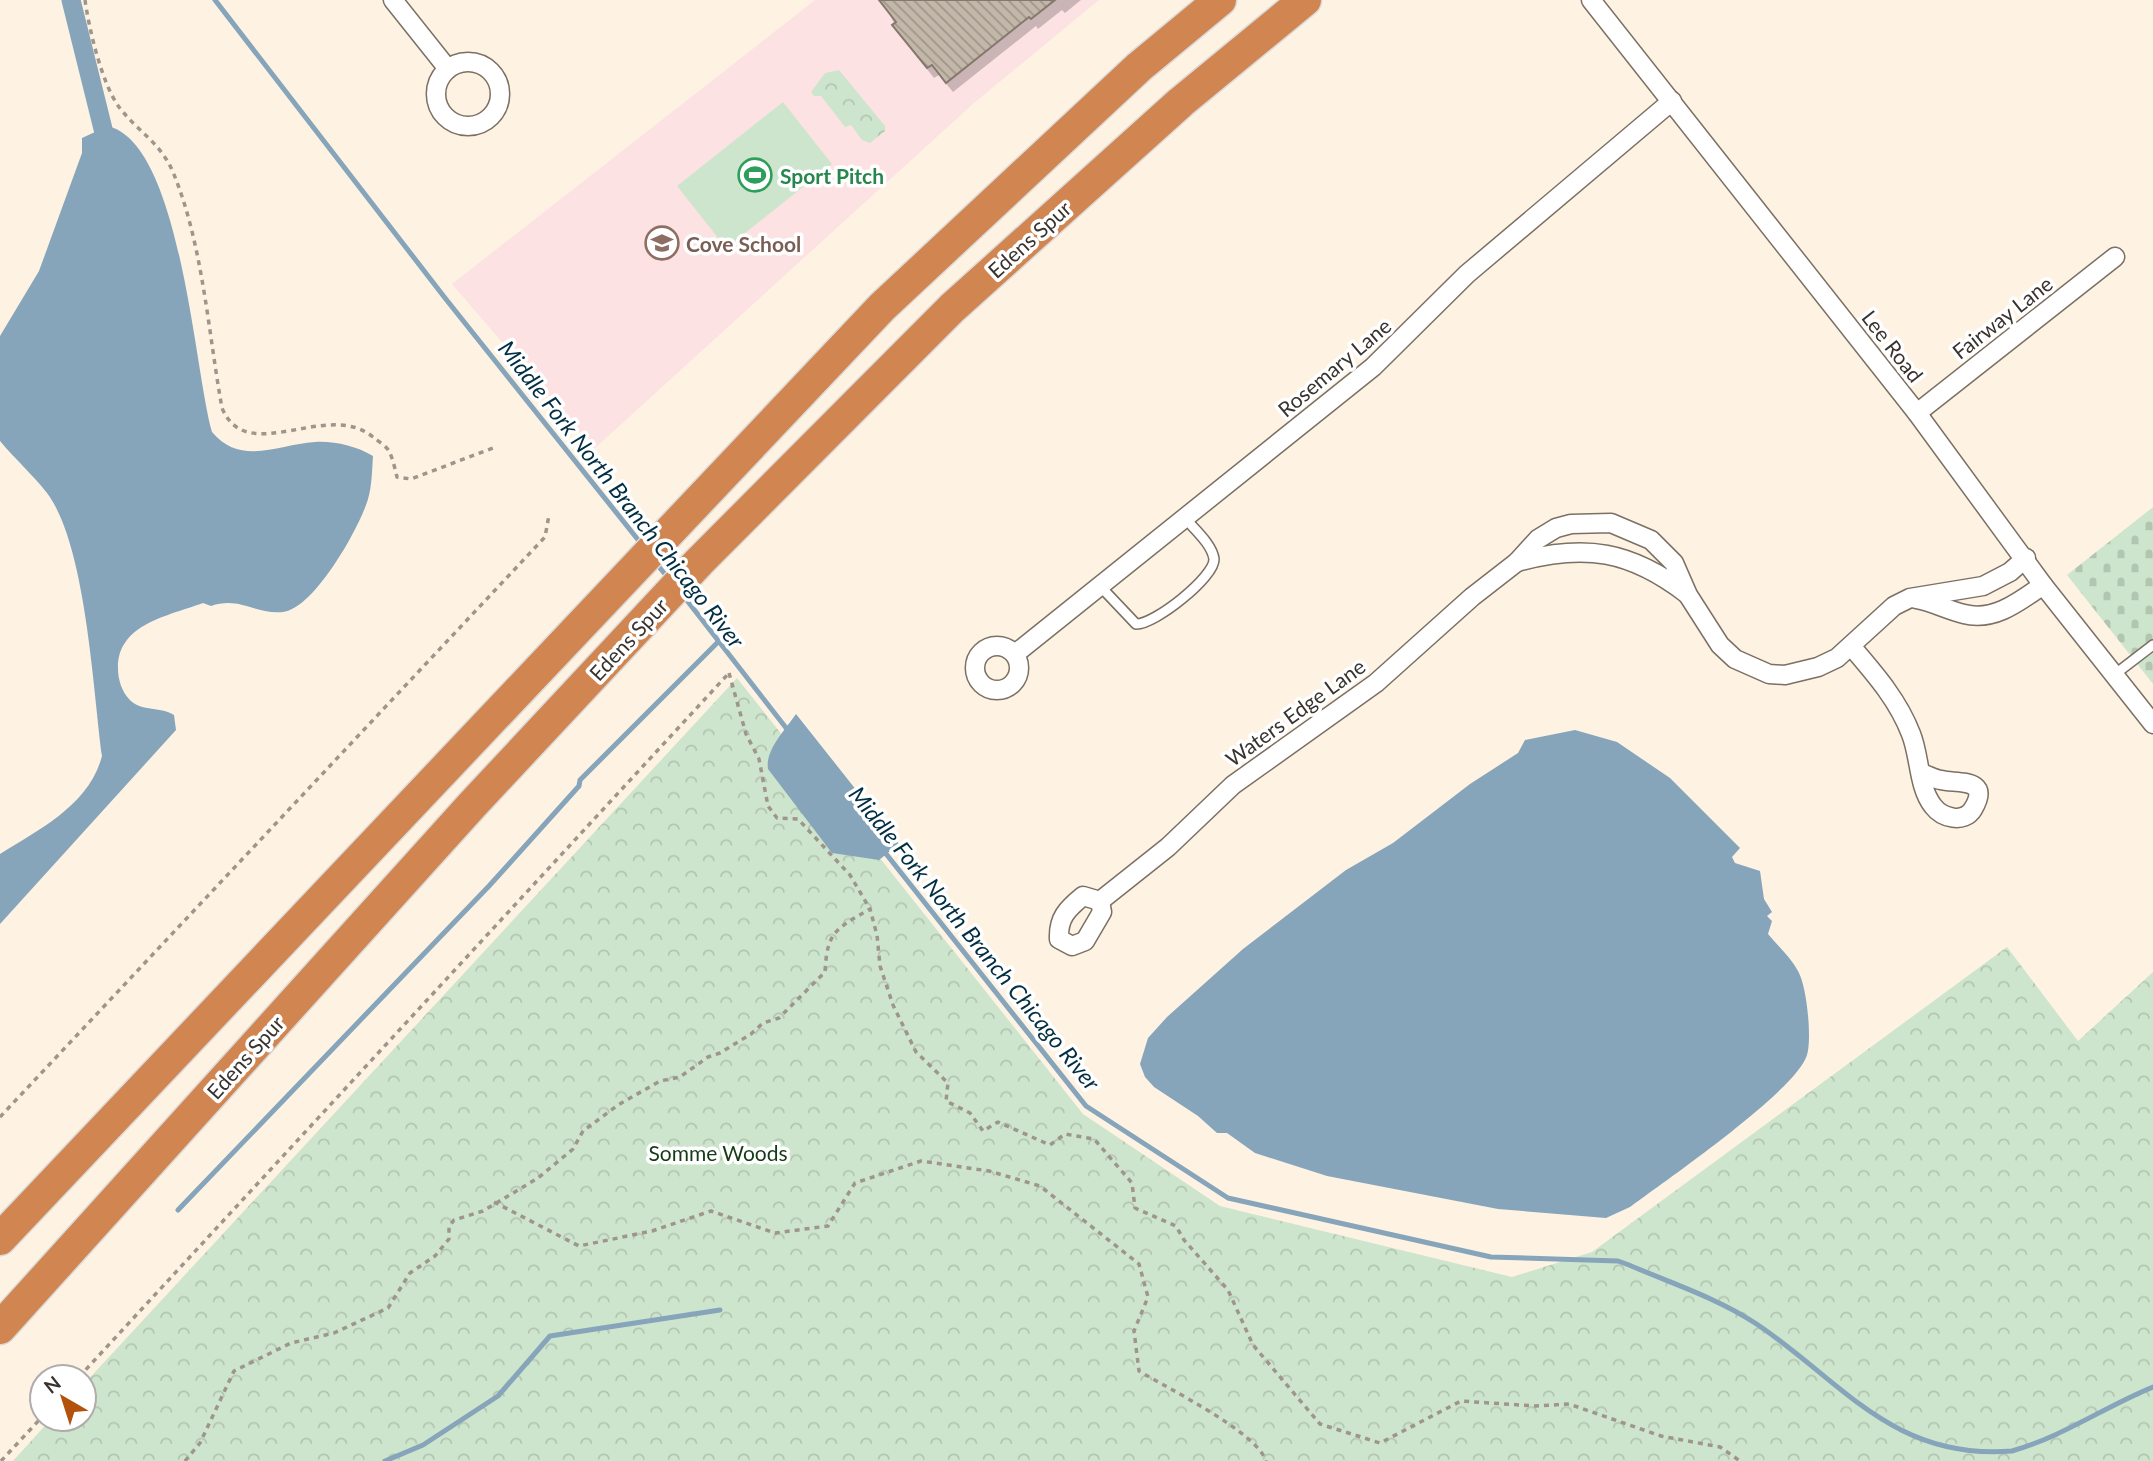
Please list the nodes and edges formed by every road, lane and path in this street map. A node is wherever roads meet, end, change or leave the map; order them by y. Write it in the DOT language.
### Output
graph roads {
  1 [pos="85,0"];
  2 [pos="393,0"];
  3 [pos="1220,0"];
  4 [pos="1305,0"];
  5 [pos="1591,0"];
  6 [pos="448,69"];
  7 [pos="1672,101"];
  8 [pos="2115,257"];
  9 [pos="1917,412"];
  10 [pos="493,448"];
  11 [pos="549,515"];
  12 [pos="1185,518"];
  13 [pos="2026,558"];
  14 [pos="1517,562"];
  15 [pos="2043,584"];
  16 [pos="1100,586"];
  17 [pos="1688,595"];
  18 [pos="1910,598"];
  19 [pos="2153,645"];
  20 [pos="1851,646"];
  21 [pos="1015,654"];
  22 [pos="2114,675"];
  23 [pos="2153,724"];
  24 [pos="1921,773"];
  25 [pos="1100,901"];
  26 [pos="870,909"];
  27 [pos="0,1117"];
  28 [pos="494,1202"];
  29 [pos="0,1239"];
  30 [pos="0,1328"];
  31 [pos="92,1363"];
  32 [pos="28,1432"];
  33 [pos="1,1461"];
  34 [pos="185,1461"];
  35 [pos="1266,1461"];
  36 [pos="1740,1461"];
  1 -- 10 [label="path"];
  2 -- 6 [label="street"];
  3 -- 29 [label="highway, Edens Spur"];
  4 -- 30 [label="highway, Edens Spur"];
  5 -- 7 [label="street, Lee Road"];
  7 -- 9 [label="street, Lee Road"];
  7 -- 12 [label="street, Rosemary Lane"];
  8 -- 9 [label="street, Fairway Lane"];
  9 -- 13 [label="street, Lee Road"];
  11 -- 27 [label="path"];
  12 -- 16 [label="street, Rosemary Lane"];
  12 -- 16 [label="lane"];
  13 -- 15 [label="street, Lee Road"];
  13 -- 18 [label="street, Waters Edge Lane"];
  14 -- 17 [label="street, Waters Edge Lane"];
  14 -- 17 [label="street, Waters Edge Lane"];
  14 -- 25 [label="street, Waters Edge Lane"];
  15 -- 18 [label="street"];
  15 -- 22 [label="street, Lee Road"];
  16 -- 21 [label="street, Rosemary Lane"];
  17 -- 20 [label="street, Waters Edge Lane"];
  18 -- 20 [label="street, Waters Edge Lane"];
  19 -- 22 [label="lane"];
  20 -- 24 [label="street"];
  22 -- 23 [label="street, Lee Road"];
  26 -- 28 [label="path"];
  26 -- 31 [label="path"];
  26 -- 36 [label="path"];
  28 -- 34 [label="path"];
  28 -- 35 [label="path"];
  32 -- 33 [label="path"];
}
